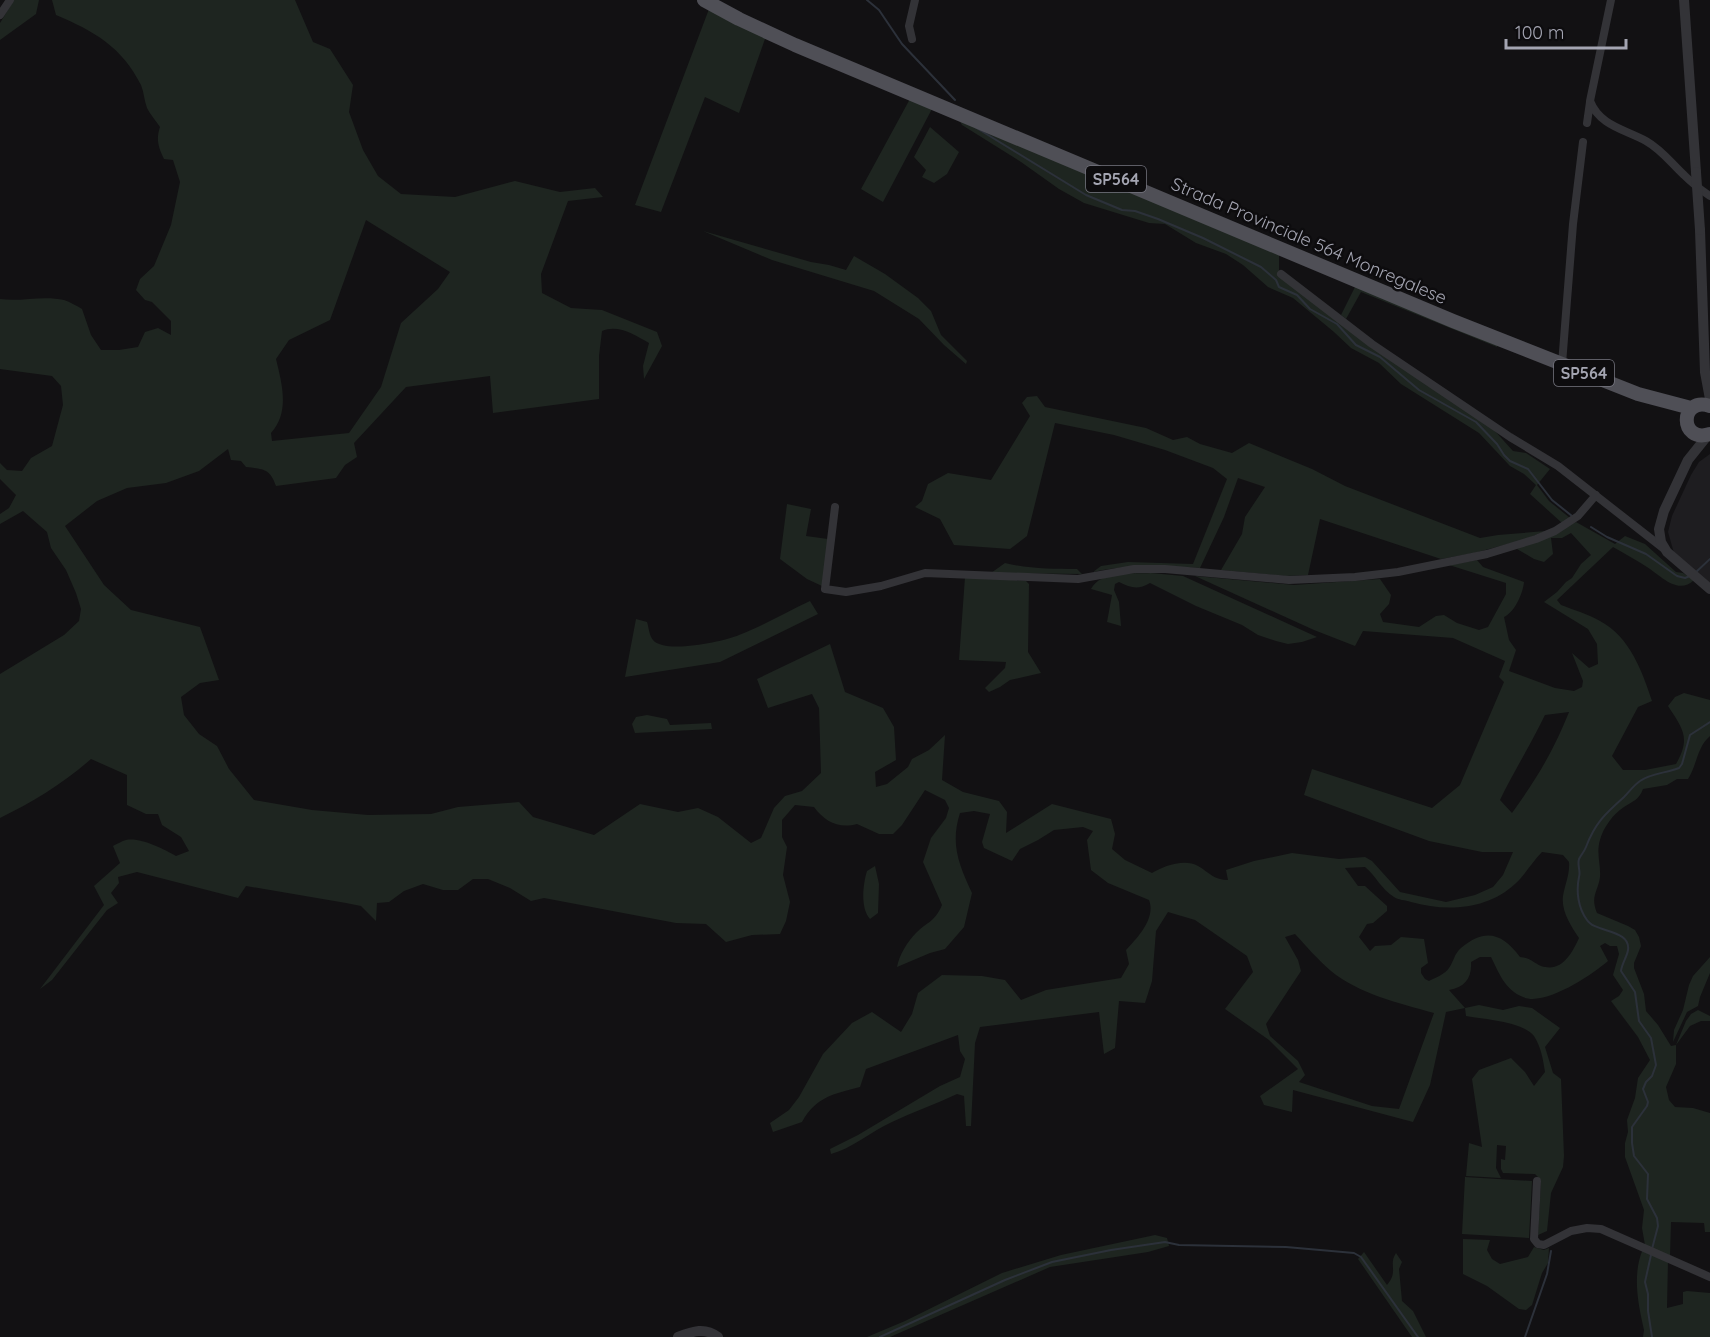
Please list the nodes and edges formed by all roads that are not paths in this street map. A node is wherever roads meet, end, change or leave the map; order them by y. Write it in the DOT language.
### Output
graph roads {
  1 [pos="10,0"];
  2 [pos="704,0"];
  3 [pos="915,0"];
  4 [pos="1611,0"];
  5 [pos="1684,0"];
  6 [pos="0,15"];
  7 [pos="912,39"];
  8 [pos="1590,102"];
  9 [pos="1587,123"];
  10 [pos="1583,142"];
  11 [pos="1709,195"];
  12 [pos="1281,274"];
  13 [pos="1562,364"];
  14 [pos="1638,394"];
  15 [pos="1702,404"];
  16 [pos="1689,428"];
  17 [pos="1709,435"];
  18 [pos="1688,460"];
  19 [pos="1596,495"];
  20 [pos="835,507"];
  21 [pos="1667,552"];
  22 [pos="1710,589"];
  23 [pos="1538,1181"];
  24 [pos="1710,1277"];
  25 [pos="678,1337"];
  26 [pos="718,1337"];
  1 -- 6 [label="street"];
  2 -- 13 [label="main road, Strada Provinciale 564 Monregalese / SP564"];
  3 -- 7 [label="street"];
  4 -- 8 [label="street"];
  5 -- 15 [label="street, bridge"];
  8 -- 9 [label="street"];
  8 -- 11 [label="street"];
  10 -- 13 [label="street"];
  12 -- 19 [label="street"];
  13 -- 14 [label="main road, Strada Provinciale 564 Monregalese / SP564"];
  14 -- 15 [label="main road, Strada Provinciale 564 Monregalese / SP564"];
  14 -- 16 [label="main road, Strada Provinciale 564 Monregalese / SP564"];
  15 -- 16 [label="main road"];
  16 -- 17 [label="main road, Strada Provinciale 564 Monregalese / SP564"];
  16 -- 18 [label="street"];
  17 -- 18 [label="street"];
  18 -- 21 [label="street"];
  19 -- 20 [label="street"];
  19 -- 21 [label="street"];
  21 -- 22 [label="street"];
  23 -- 24 [label="street"];
  25 -- 26 [label="street"];
}
